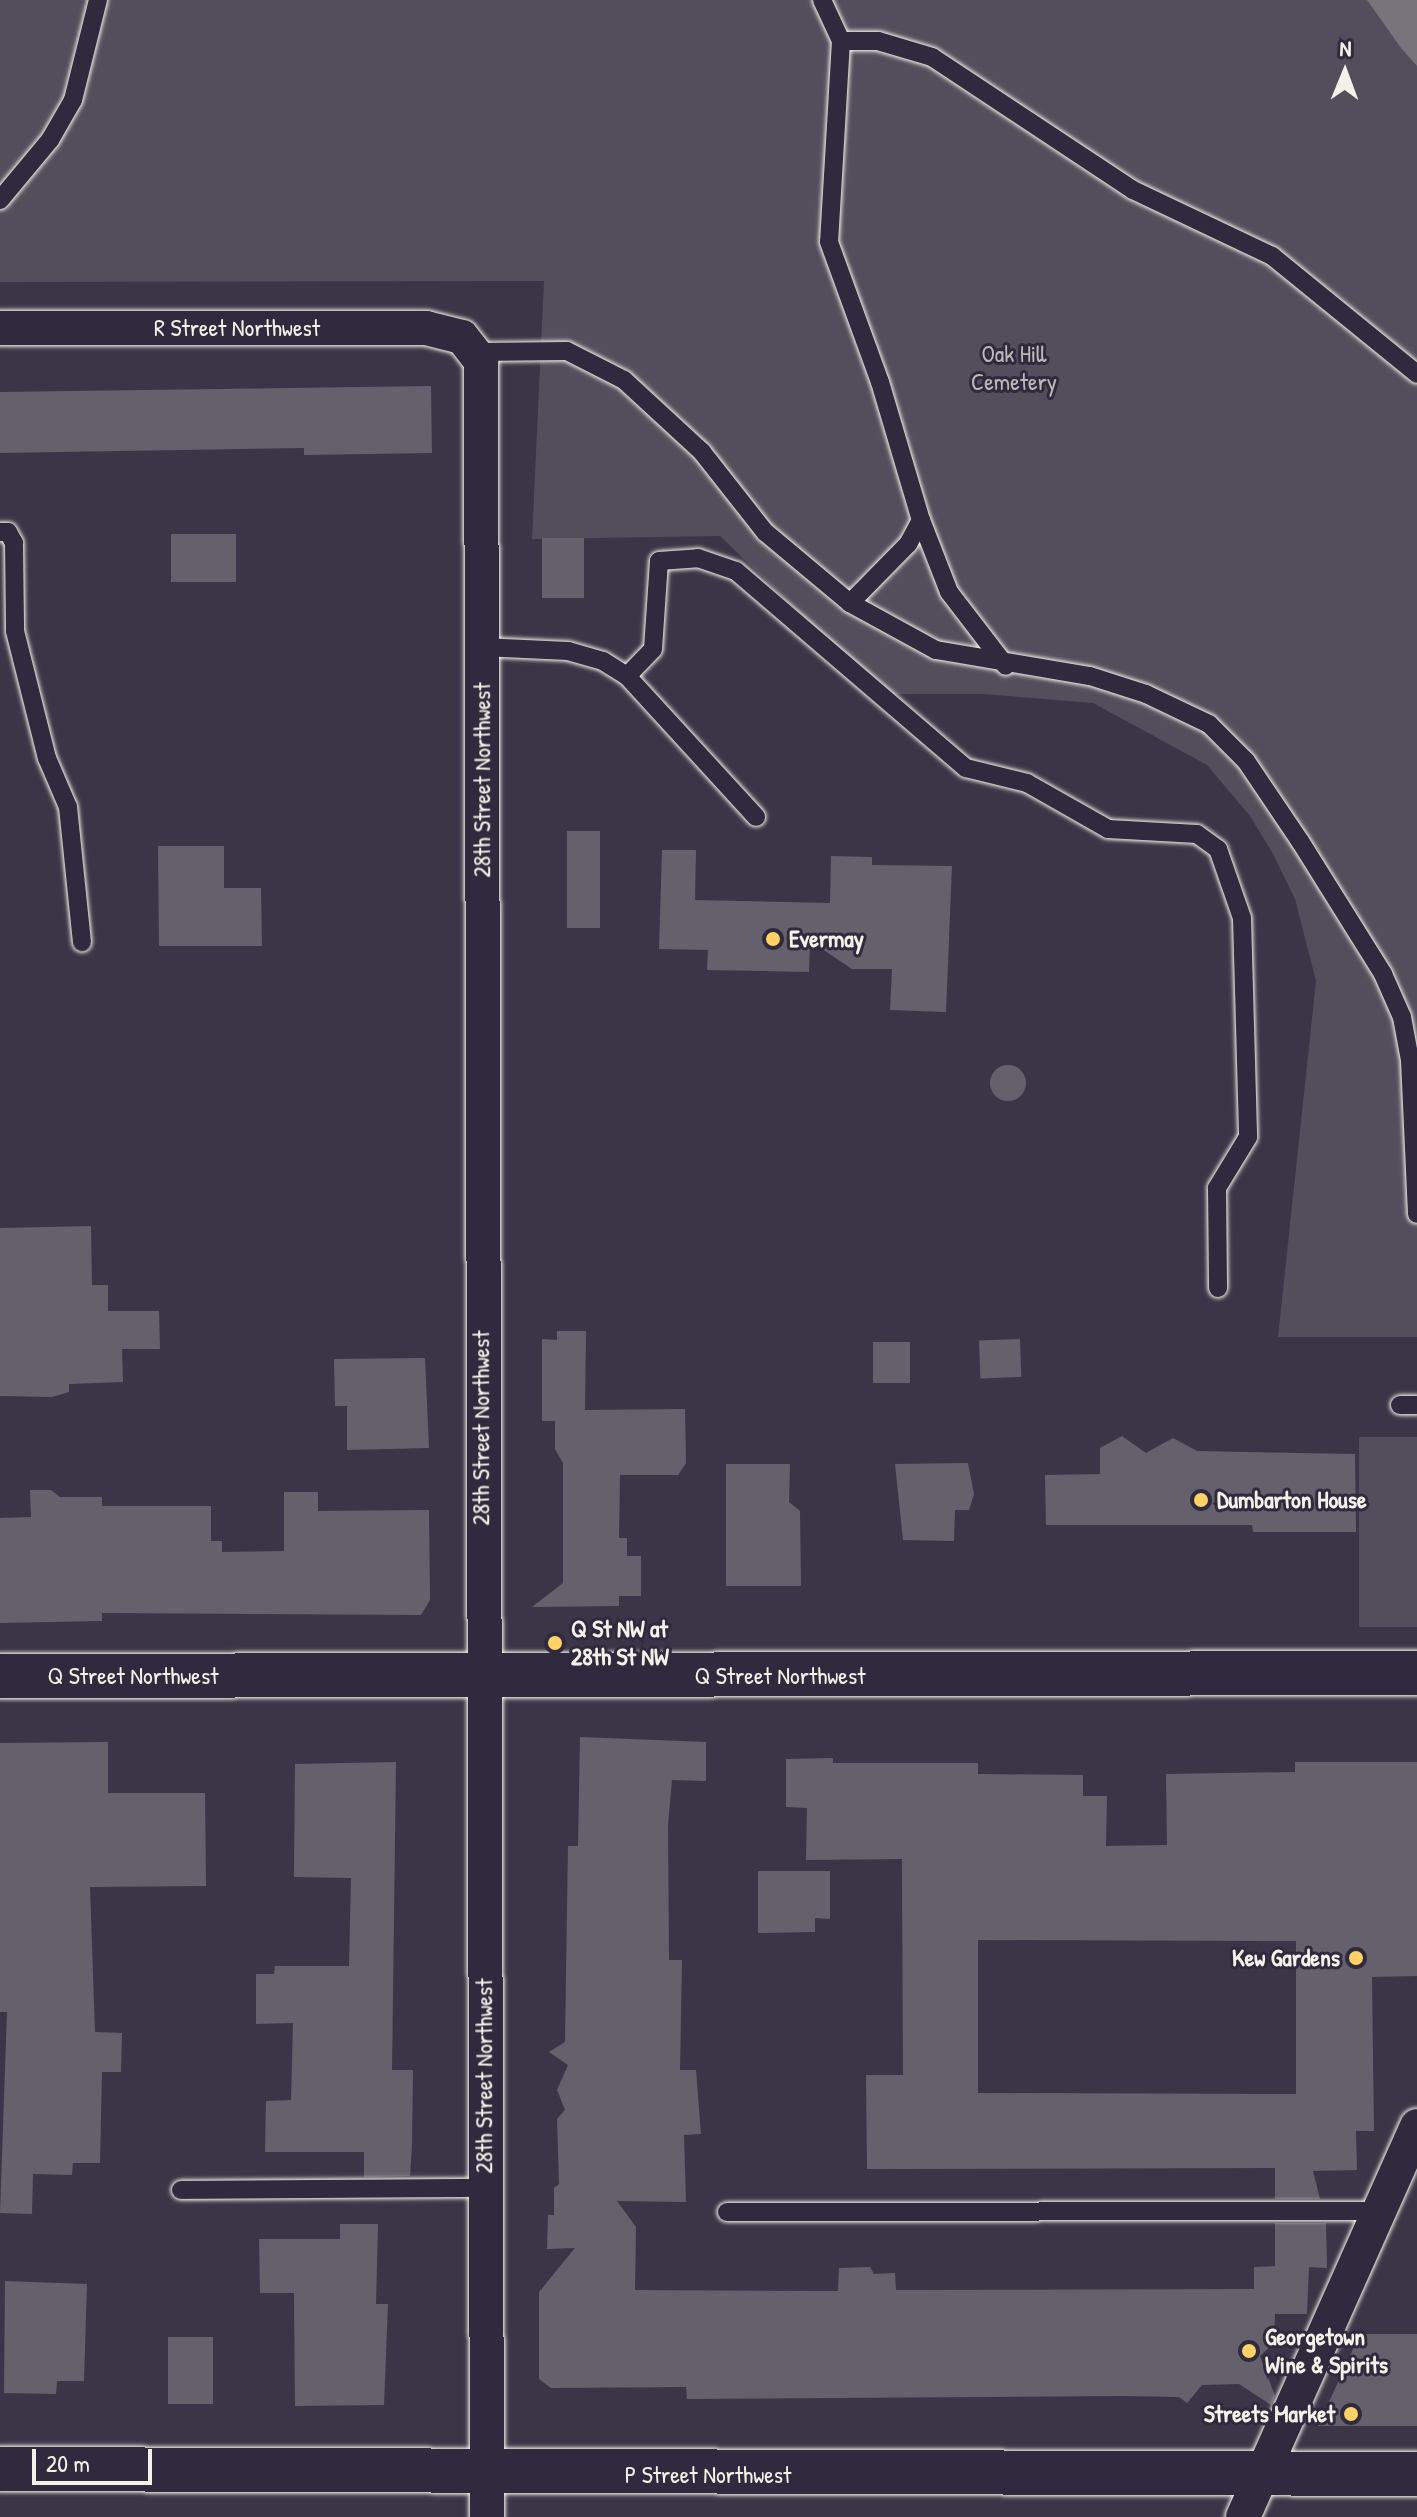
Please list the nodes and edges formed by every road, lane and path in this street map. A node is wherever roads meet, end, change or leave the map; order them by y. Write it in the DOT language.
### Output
graph roads {
  1 [pos="98,0"];
  2 [pos="822,0"];
  3 [pos="841,41"];
  4 [pos="0,200"];
  5 [pos="0,328"];
  6 [pos="474,347"];
  7 [pos="1417,374"];
  8 [pos="921,520"];
  9 [pos="0,532"];
  10 [pos="850,603"];
  11 [pos="482,647"];
  12 [pos="1006,666"];
  13 [pos="627,676"];
  14 [pos="756,817"];
  15 [pos="82,942"];
  16 [pos="1417,1214"];
  17 [pos="1218,1288"];
  18 [pos="1417,1673"];
  19 [pos="0,1676"];
  20 [pos="482,1677"];
  21 [pos="1417,2126"];
  22 [pos="485,2188"];
  23 [pos="181,2190"];
  24 [pos="1378,2211"];
  25 [pos="727,2212"];
  26 [pos="0,2469"];
  27 [pos="486,2472"];
  28 [pos="1263,2474"];
  29 [pos="1417,2474"];
  30 [pos="487,2517"];
  31 [pos="1243,2517"];
  1 -- 4 [label="lane"];
  2 -- 3 [label="lane"];
  3 -- 7 [label="lane"];
  3 -- 8 [label="lane"];
  5 -- 6 [label="street, R Street Northwest"];
  6 -- 10 [label="lane"];
  6 -- 11 [label="street, 28th Street Northwest"];
  8 -- 10 [label="lane"];
  8 -- 12 [label="lane"];
  9 -- 15 [label="lane"];
  10 -- 12 [label="lane"];
  11 -- 13 [label="lane"];
  11 -- 20 [label="street, 28th Street Northwest"];
  12 -- 16 [label="lane"];
  13 -- 14 [label="lane"];
  13 -- 17 [label="lane"];
  18 -- 20 [label="main road, Q Street Northwest"];
  19 -- 20 [label="main road, Q Street Northwest"];
  20 -- 22 [label="street, 28th Street Northwest"];
  21 -- 24 [label="street"];
  22 -- 23 [label="lane"];
  22 -- 27 [label="street, 28th Street Northwest"];
  24 -- 25 [label="lane"];
  24 -- 28 [label="street"];
  26 -- 27 [label="main road, P Street Northwest"];
  27 -- 28 [label="main road, P Street Northwest"];
  27 -- 30 [label="street, 28th Street Northwest"];
  28 -- 29 [label="main road, P Street Northwest"];
  28 -- 31 [label="street"];
}
